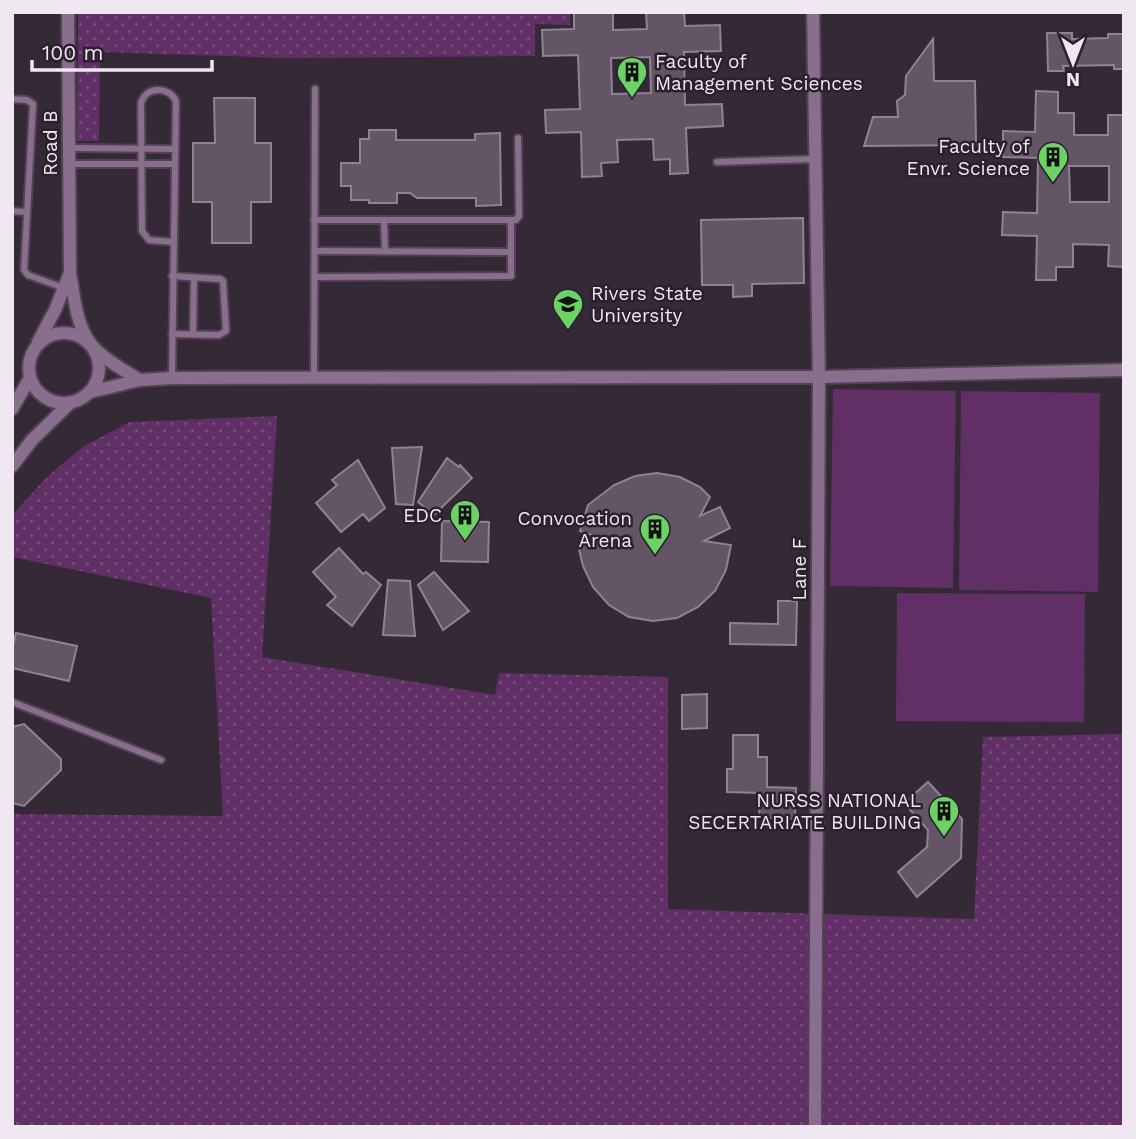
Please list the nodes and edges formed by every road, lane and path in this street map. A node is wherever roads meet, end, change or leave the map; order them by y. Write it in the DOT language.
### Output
graph roads {
  1 [pos="68,12"];
  2 [pos="813,12"];
  3 [pos="315,89"];
  4 [pos="12,99"];
  5 [pos="518,138"];
  6 [pos="69,148"];
  7 [pos="141,148"];
  8 [pos="175,149"];
  9 [pos="815,159"];
  10 [pos="717,162"];
  11 [pos="69,164"];
  12 [pos="141,164"];
  13 [pos="175,164"];
  14 [pos="12,211"];
  15 [pos="26,212"];
  16 [pos="314,220"];
  17 [pos="384,220"];
  18 [pos="511,221"];
  19 [pos="173,242"];
  20 [pos="315,251"];
  21 [pos="385,251"];
  22 [pos="511,251"];
  23 [pos="70,272"];
  24 [pos="172,276"];
  25 [pos="315,277"];
  26 [pos="194,278"];
  27 [pos="64,288"];
  28 [pos="172,334"];
  29 [pos="193,334"];
  30 [pos="90,344"];
  31 [pos="35,348"];
  32 [pos="1124,370"];
  33 [pos="820,377"];
  34 [pos="30,378"];
  35 [pos="314,378"];
  36 [pos="172,379"];
  37 [pos="140,380"];
  38 [pos="90,392"];
  39 [pos="71,402"];
  40 [pos="12,409"];
  41 [pos="12,466"];
  42 [pos="12,702"];
  43 [pos="161,760"];
  44 [pos="815,1127"];
  1 -- 6 [label="street, Road B"];
  2 -- 9 [label="street, Lane F"];
  3 -- 16 [label="lane"];
  4 -- 15 [label="lane"];
  5 -- 18 [label="lane"];
  6 -- 7 [label="lane"];
  6 -- 11 [label="street, Road B"];
  7 -- 8 [label="lane"];
  7 -- 8 [label="lane"];
  7 -- 12 [label="lane"];
  8 -- 13 [label="lane"];
  9 -- 10 [label="lane"];
  9 -- 33 [label="street, Lane F"];
  11 -- 12 [label="lane"];
  11 -- 23 [label="street, Road B"];
  12 -- 13 [label="lane"];
  12 -- 19 [label="lane"];
  13 -- 19 [label="lane"];
  14 -- 15 [label="lane"];
  15 -- 27 [label="lane"];
  16 -- 17 [label="lane"];
  16 -- 20 [label="lane"];
  17 -- 18 [label="lane"];
  17 -- 21 [label="lane"];
  18 -- 22 [label="lane"];
  19 -- 24 [label="lane"];
  20 -- 21 [label="lane"];
  20 -- 25 [label="lane"];
  21 -- 22 [label="lane"];
  22 -- 25 [label="lane"];
  23 -- 27 [label="street"];
  23 -- 30 [label="street"];
  24 -- 26 [label="lane"];
  24 -- 28 [label="lane"];
  25 -- 35 [label="lane"];
  26 -- 29 [label="lane"];
  26 -- 29 [label="lane"];
  27 -- 31 [label="street"];
  28 -- 29 [label="lane"];
  28 -- 36 [label="lane"];
  30 -- 31 [label="street"];
  30 -- 37 [label="street"];
  30 -- 38 [label="street"];
  31 -- 34 [label="street"];
  32 -- 33 [label="street"];
  33 -- 35 [label="street"];
  33 -- 44 [label="street, Lane F"];
  34 -- 39 [label="street"];
  34 -- 40 [label="street"];
  35 -- 36 [label="street"];
  36 -- 37 [label="street"];
  37 -- 38 [label="street"];
  38 -- 39 [label="street"];
  39 -- 41 [label="street"];
  42 -- 43 [label="lane"];
}
